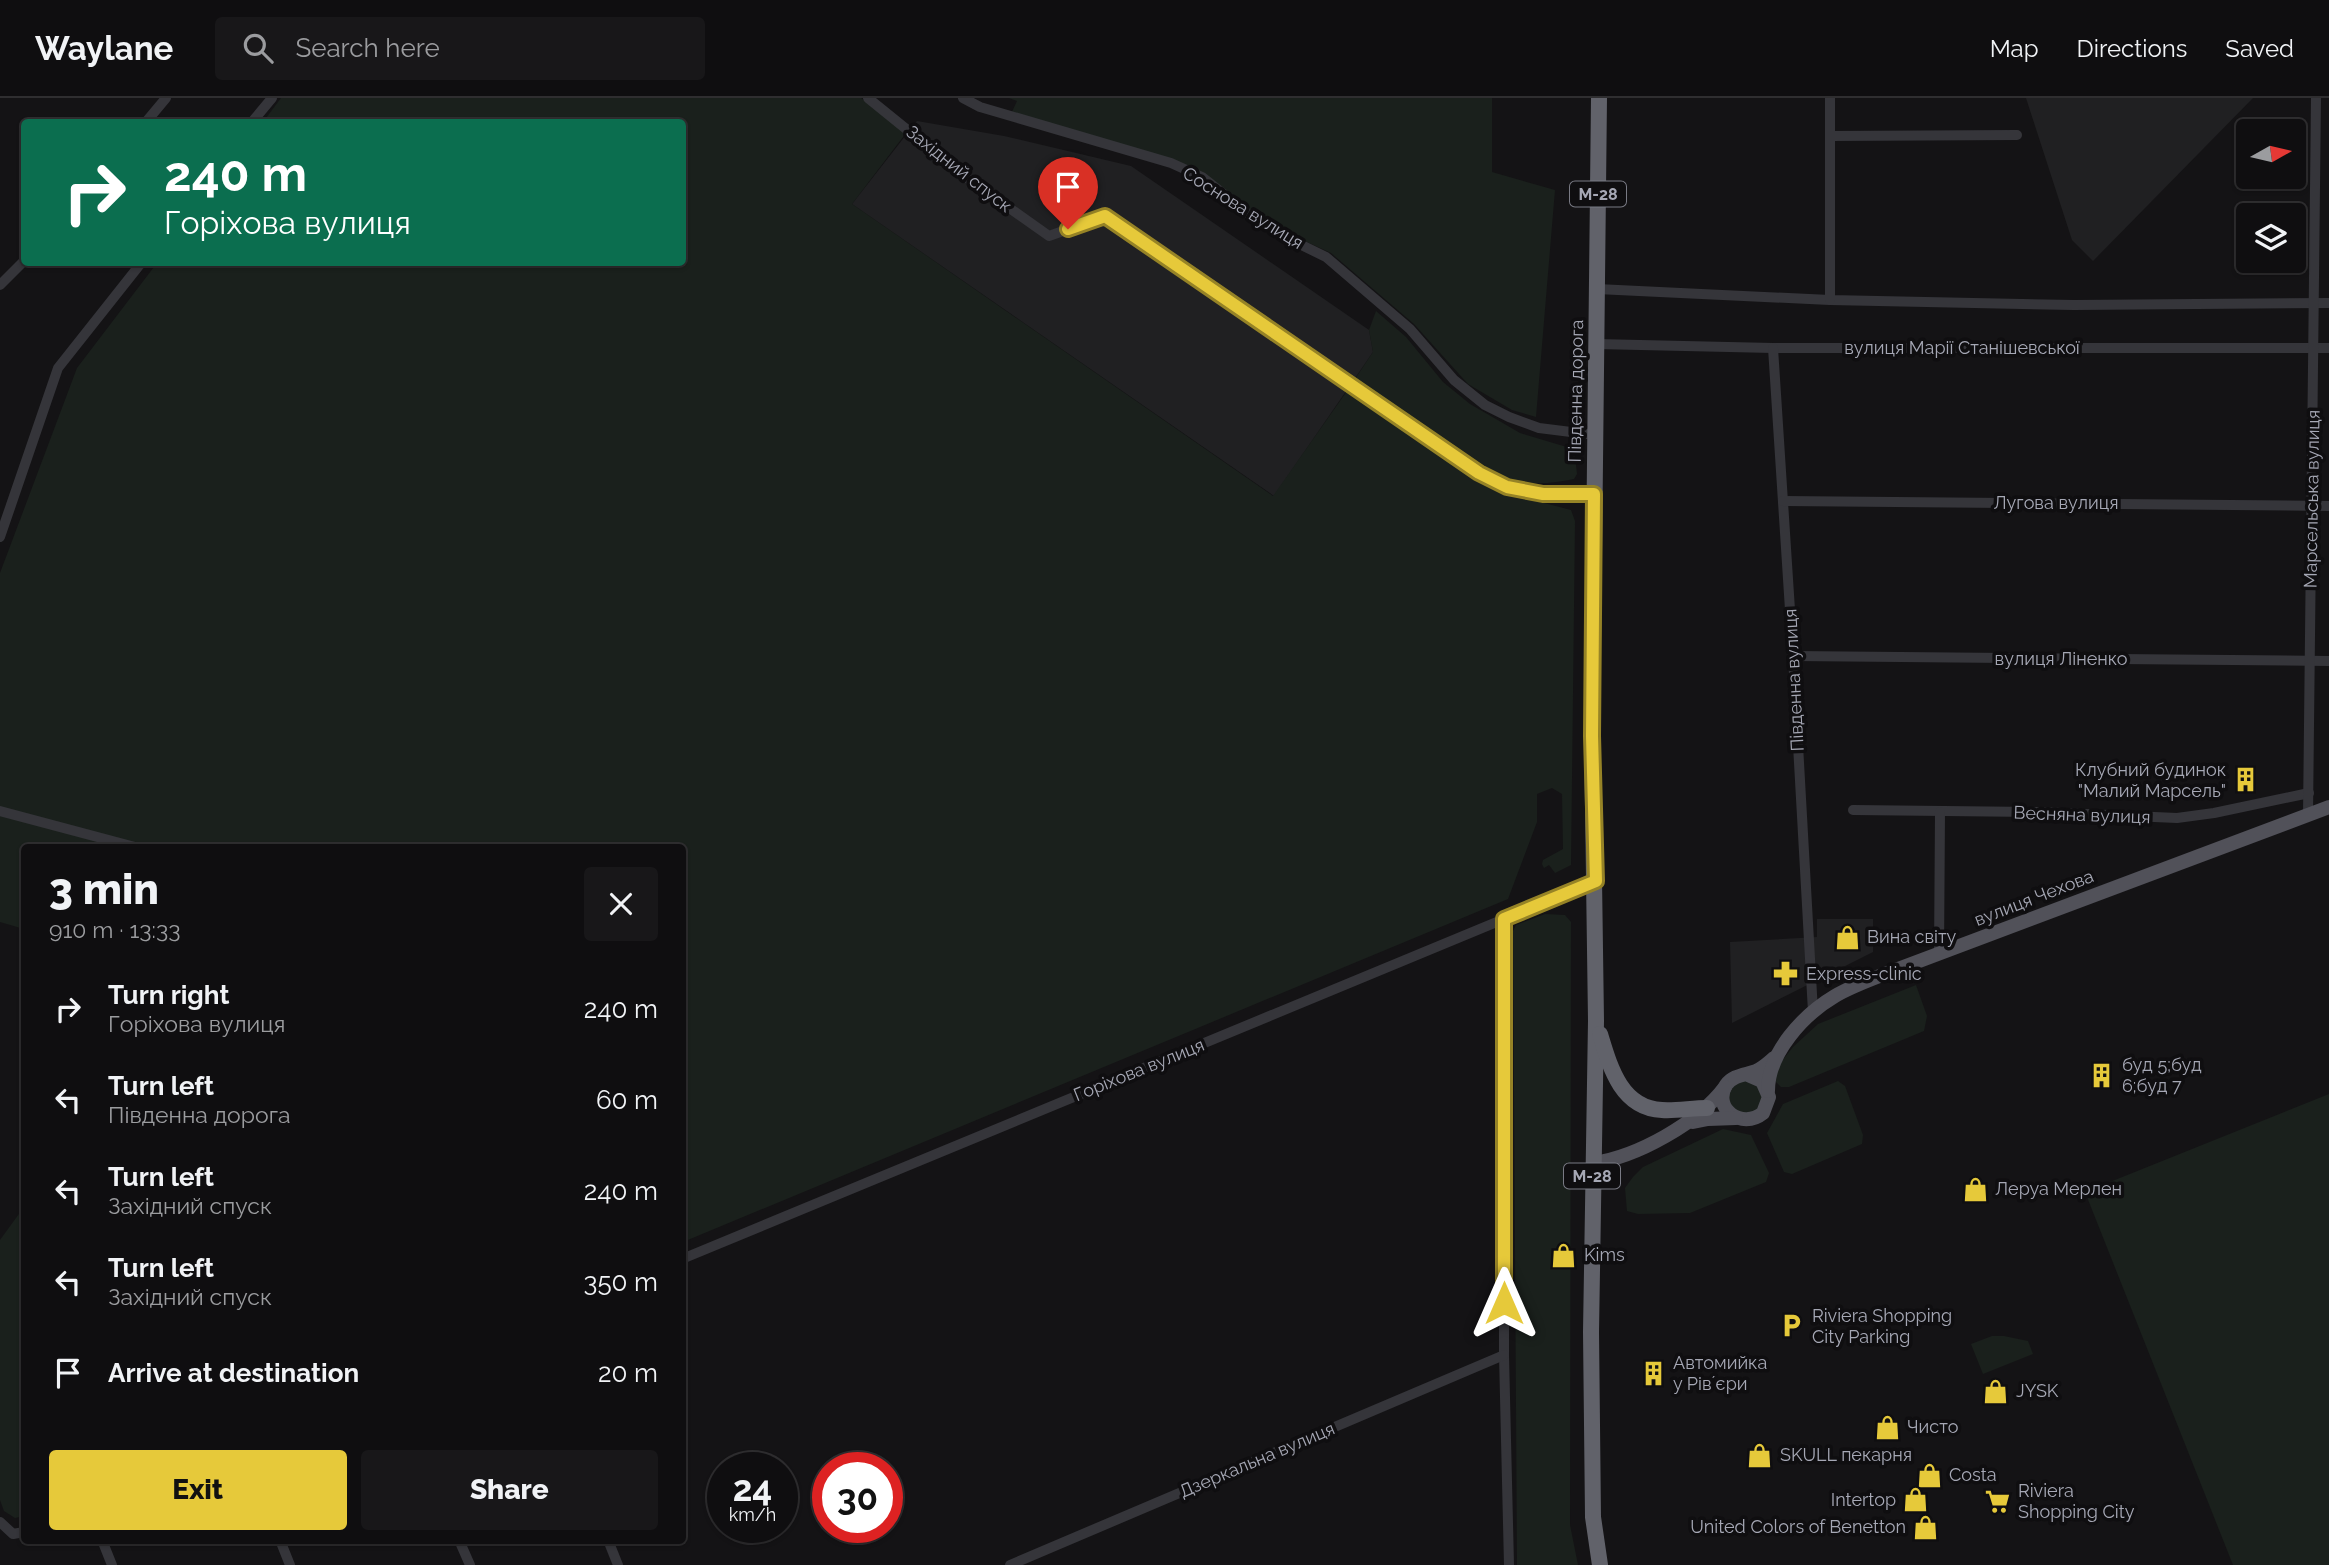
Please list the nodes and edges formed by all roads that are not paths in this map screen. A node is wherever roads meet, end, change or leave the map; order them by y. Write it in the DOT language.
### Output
graph roads {
  1 [pos="166,98"];
  2 [pos="271,98"];
  3 [pos="868,98"];
  4 [pos="963,98"];
  5 [pos="1599,98"];
  6 [pos="1830,98"];
  7 [pos="2315,98"];
  8 [pos="148,119"];
  9 [pos="254,119"];
  10 [pos="2017,135"];
  11 [pos="1830,136"];
  12 [pos="2315,139"];
  13 [pos="2329,139"];
  14 [pos="21,264"];
  15 [pos="139,266"];
  16 [pos="0,285"];
  17 [pos="1597,289"];
  18 [pos="1830,299"];
  19 [pos="2314,303"];
  20 [pos="2329,303"];
  21 [pos="1596,344"];
  22 [pos="1773,348"];
  23 [pos="2313,348"];
  24 [pos="2329,348"];
  25 [pos="1595,435"];
  26 [pos="1594,494"];
  27 [pos="1783,501"];
  28 [pos="2312,505"];
  29 [pos="2329,506"];
  30 [pos="0,537"];
  31 [pos="1793,656"];
  32 [pos="2310,660"];
  33 [pos="2329,661"];
  34 [pos="2309,793"];
  35 [pos="2329,807"];
  36 [pos="1853,810"];
  37 [pos="0,811"];
  38 [pos="1940,812"];
  39 [pos="2308,815"];
  40 [pos="124,844"];
  41 [pos="1596,881"];
  42 [pos="1504,919"];
  43 [pos="1938,955"];
  44 [pos="1813,1012"];
  45 [pos="1596,1021"];
  46 [pos="1774,1058"];
  47 [pos="1746,1074"];
  48 [pos="1726,1086"];
  49 [pos="1768,1091"];
  50 [pos="1707,1108"];
  51 [pos="1736,1118"];
  52 [pos="1681,1127"];
  53 [pos="1593,1163"];
  54 [pos="686,1257"];
  55 [pos="1504,1355"];
  56 [pos="4,1526"];
  57 [pos="21,1533"];
  58 [pos="104,1544"];
  59 [pos="282,1544"];
  60 [pos="461,1544"];
  61 [pos="610,1544"];
  62 [pos="113,1565"];
  63 [pos="290,1565"];
  64 [pos="470,1565"];
  65 [pos="618,1565"];
  66 [pos="1010,1565"];
  67 [pos="1509,1565"];
  68 [pos="1600,1565"];
  1 -- 8 [label="street"];
  2 -- 9 [label="street"];
  3 -- 26 [label="street, Західний спуск"];
  4 -- 25 [label="street, Соснова вулиця"];
  5 -- 17 [label="highway, Південна дорога / М-28"];
  6 -- 11 [label="street"];
  7 -- 12 [label="street, Марсельська вулиця"];
  10 -- 11 [label="street"];
  11 -- 18 [label="street"];
  12 -- 13 [label="street"];
  12 -- 19 [label="street, Марсельська вулиця"];
  14 -- 16 [label="street"];
  15 -- 30 [label="street"];
  17 -- 18 [label="street"];
  17 -- 21 [label="highway, Південна дорога / М-28"];
  18 -- 19 [label="street"];
  19 -- 20 [label="street"];
  19 -- 23 [label="street, Марсельська вулиця"];
  21 -- 22 [label="street, вулиця Марії Станішевської"];
  21 -- 25 [label="highway, Південна дорога / М-28"];
  22 -- 23 [label="street, вулиця Марії Станішевської"];
  22 -- 27 [label="street, Південна вулиця"];
  23 -- 24 [label="street, вулиця Марії Станішевської"];
  23 -- 28 [label="street, Марсельська вулиця"];
  25 -- 26 [label="highway, Південна дорога / М-28"];
  26 -- 41 [label="highway, Південна дорога / М-28"];
  27 -- 28 [label="street, Лугова вулиця"];
  27 -- 31 [label="street, Південна вулиця"];
  28 -- 29 [label="street, Лугова вулиця"];
  28 -- 32 [label="street, Марсельська вулиця"];
  31 -- 32 [label="street, вулиця Ліненко"];
  31 -- 44 [label="street, Південна вулиця"];
  32 -- 33 [label="street, вулиця Ліненко"];
  32 -- 34 [label="street, Марсельська вулиця"];
  34 -- 38 [label="street, Весняна вулиця"];
  34 -- 39 [label="street, Марсельська вулиця"];
  35 -- 39 [label="main road, вулиця Чехова"];
  36 -- 38 [label="street, Весняна вулиця"];
  37 -- 40 [label="street"];
  38 -- 43 [label="street"];
  39 -- 43 [label="main road, вулиця Чехова"];
  41 -- 42 [label="street, Горіхова вулиця"];
  41 -- 45 [label="highway, Південна дорога / М-28"];
  42 -- 54 [label="street, Горіхова вулиця"];
  42 -- 55 [label="street"];
  43 -- 44 [label="main road, вулиця Чехова"];
  44 -- 46 [label="main road, вулиця Чехова"];
  45 -- 50 [label="highway"];
  45 -- 53 [label="highway, М-28"];
  46 -- 47 [label="main road, вулиця Чехова"];
  46 -- 49 [label="main road, вулиця Чехова"];
  47 -- 48 [label="main road"];
  47 -- 49 [label="main road"];
  48 -- 50 [label="main road"];
  48 -- 51 [label="main road"];
  49 -- 51 [label="main road"];
  50 -- 52 [label="main road"];
  51 -- 52 [label="main road"];
  52 -- 53 [label="main road"];
  53 -- 68 [label="highway, М-28"];
  55 -- 66 [label="street, Дзеркальна вулиця"];
  55 -- 67 [label="street"];
  56 -- 57 [label="street"];
  58 -- 62 [label="street"];
  59 -- 63 [label="street"];
  60 -- 64 [label="street"];
  61 -- 65 [label="street"];
}
